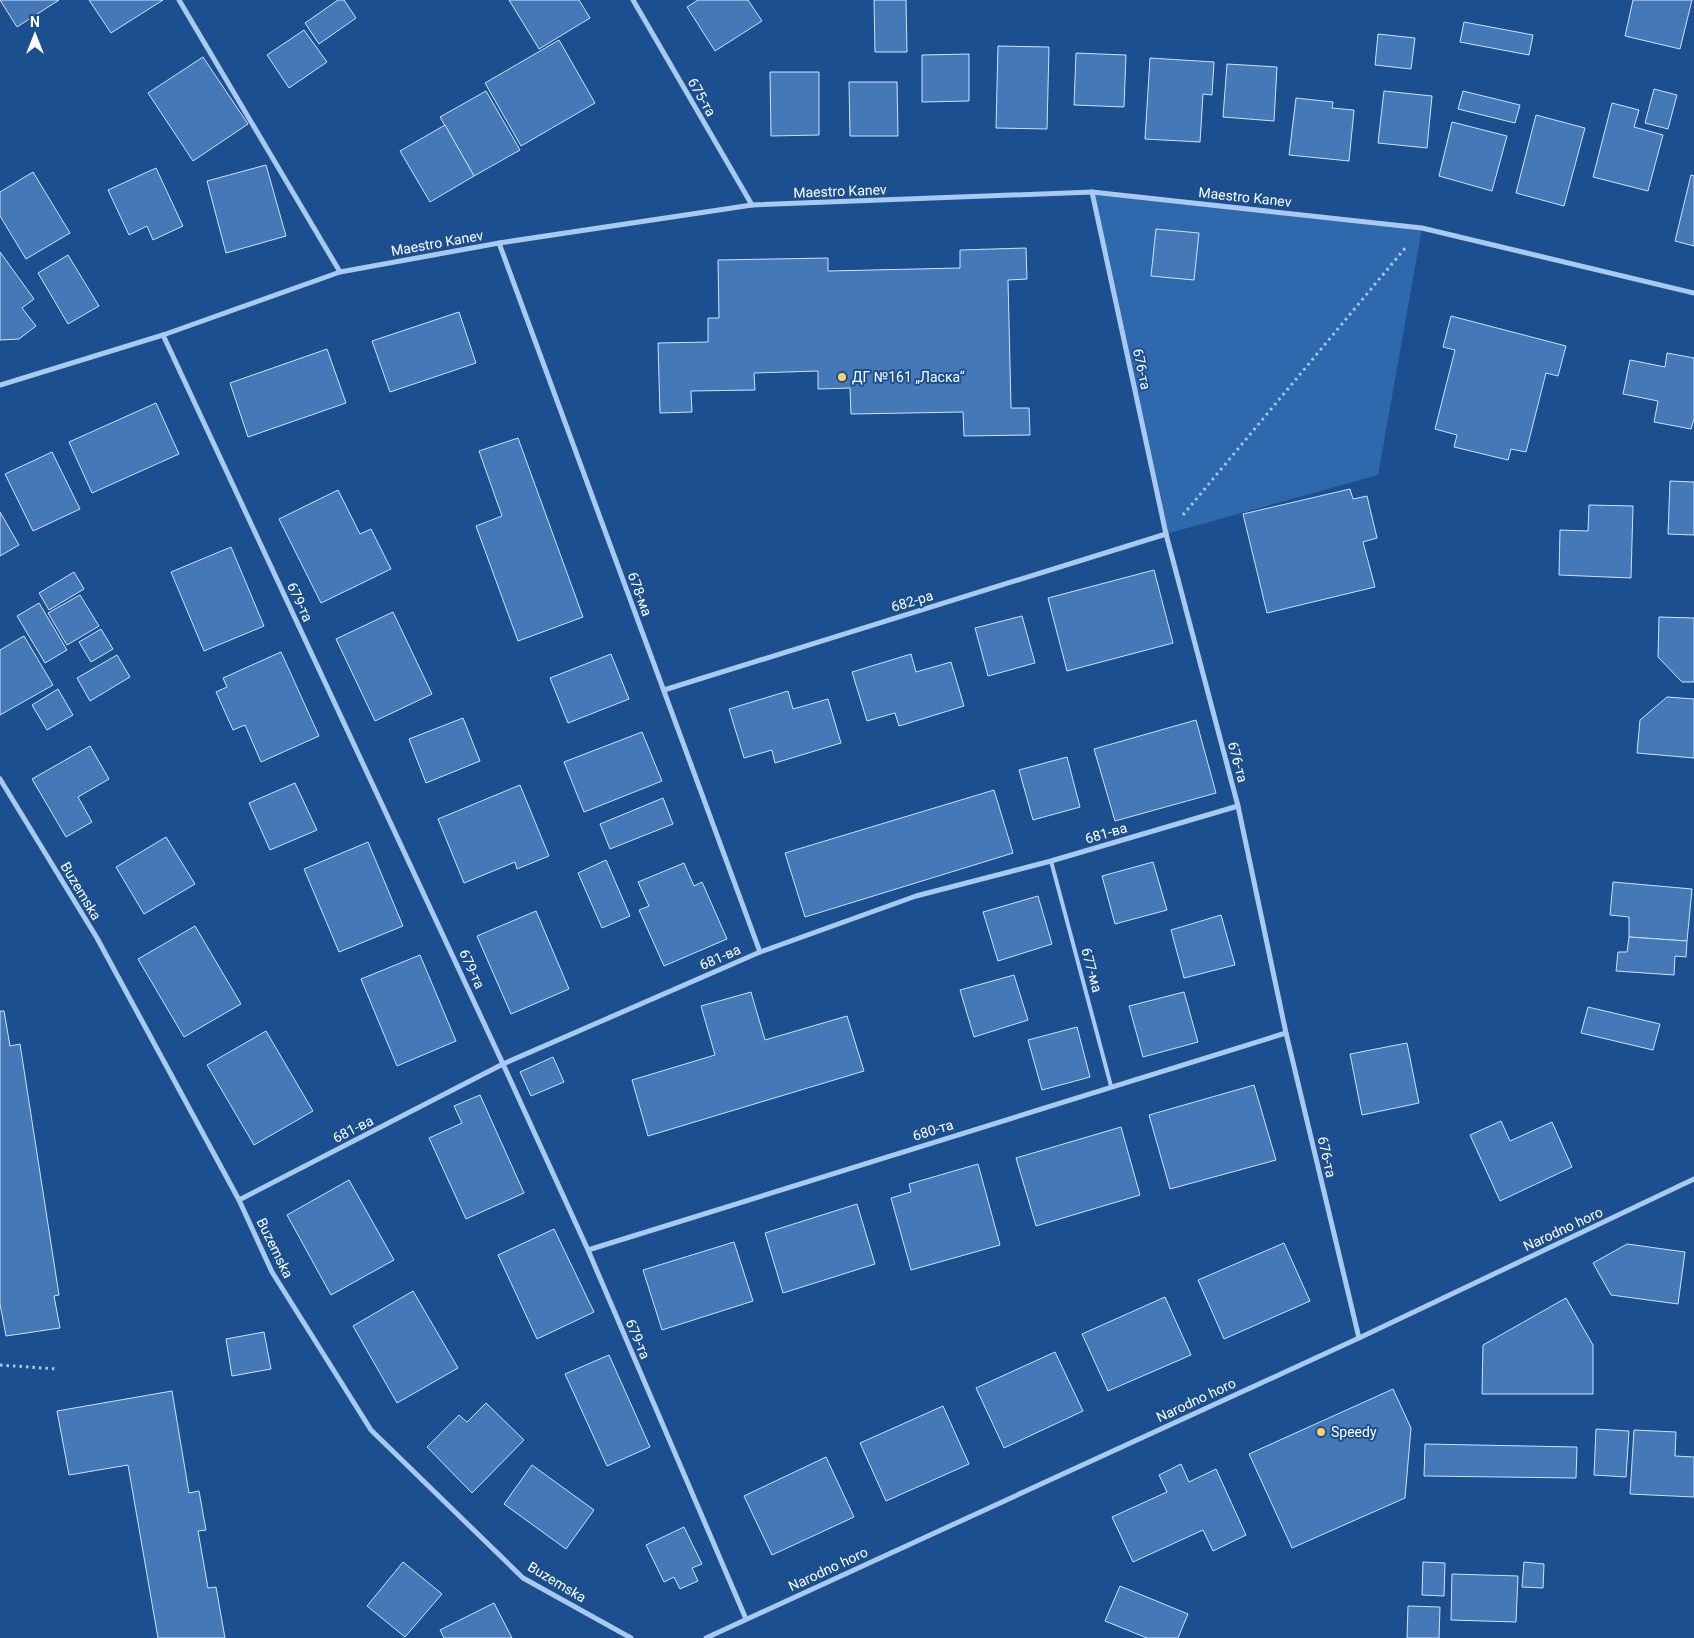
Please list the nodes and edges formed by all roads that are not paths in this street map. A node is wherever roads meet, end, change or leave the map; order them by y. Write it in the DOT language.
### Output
graph roads {
  1 [pos="179,0"];
  2 [pos="633,0"];
  3 [pos="1092,192"];
  4 [pos="752,205"];
  5 [pos="499,243"];
  6 [pos="340,272"];
  7 [pos="1694,294"];
  8 [pos="163,335"];
  9 [pos="0,386"];
  10 [pos="1166,534"];
  11 [pos="664,690"];
  12 [pos="0,779"];
  13 [pos="1238,806"];
  14 [pos="1051,861"];
  15 [pos="760,952"];
  16 [pos="1286,1033"];
  17 [pos="503,1064"];
  18 [pos="1112,1086"];
  19 [pos="1694,1179"];
  20 [pos="239,1200"];
  21 [pos="588,1250"];
  22 [pos="1359,1338"];
  23 [pos="746,1619"];
  24 [pos="631,1638"];
  25 [pos="706,1638"];
  1 -- 6 [label="street"];
  2 -- 4 [label="street, 675-та"];
  3 -- 4 [label="street, Maestro Kanev"];
  3 -- 7 [label="street, Maestro Kanev"];
  3 -- 10 [label="street, 676-та"];
  4 -- 5 [label="street, Maestro Kanev"];
  5 -- 6 [label="street, Maestro Kanev"];
  5 -- 11 [label="street, 678-ма"];
  6 -- 8 [label="street, Maestro Kanev"];
  8 -- 9 [label="street, Maestro Kanev"];
  8 -- 17 [label="street, 679-та"];
  10 -- 11 [label="street, 682-ра"];
  10 -- 13 [label="street, 676-та"];
  11 -- 15 [label="street, 678-ма"];
  12 -- 20 [label="street, Buzemska"];
  13 -- 14 [label="street, 681-ва"];
  13 -- 16 [label="street, 676-та"];
  14 -- 15 [label="street, 681-ва"];
  14 -- 18 [label="lane, 677-ма"];
  15 -- 17 [label="street, 681-ва"];
  16 -- 18 [label="street, 680-та"];
  16 -- 22 [label="street, 676-та"];
  17 -- 20 [label="street, 681-ва"];
  17 -- 21 [label="street, 679-та"];
  18 -- 21 [label="street, 680-та"];
  19 -- 22 [label="street, Narodno horo"];
  20 -- 24 [label="street, Buzemska"];
  21 -- 23 [label="street, 679-та"];
  22 -- 23 [label="street, Narodno horo"];
  23 -- 25 [label="street, Narodno horo"];
}
